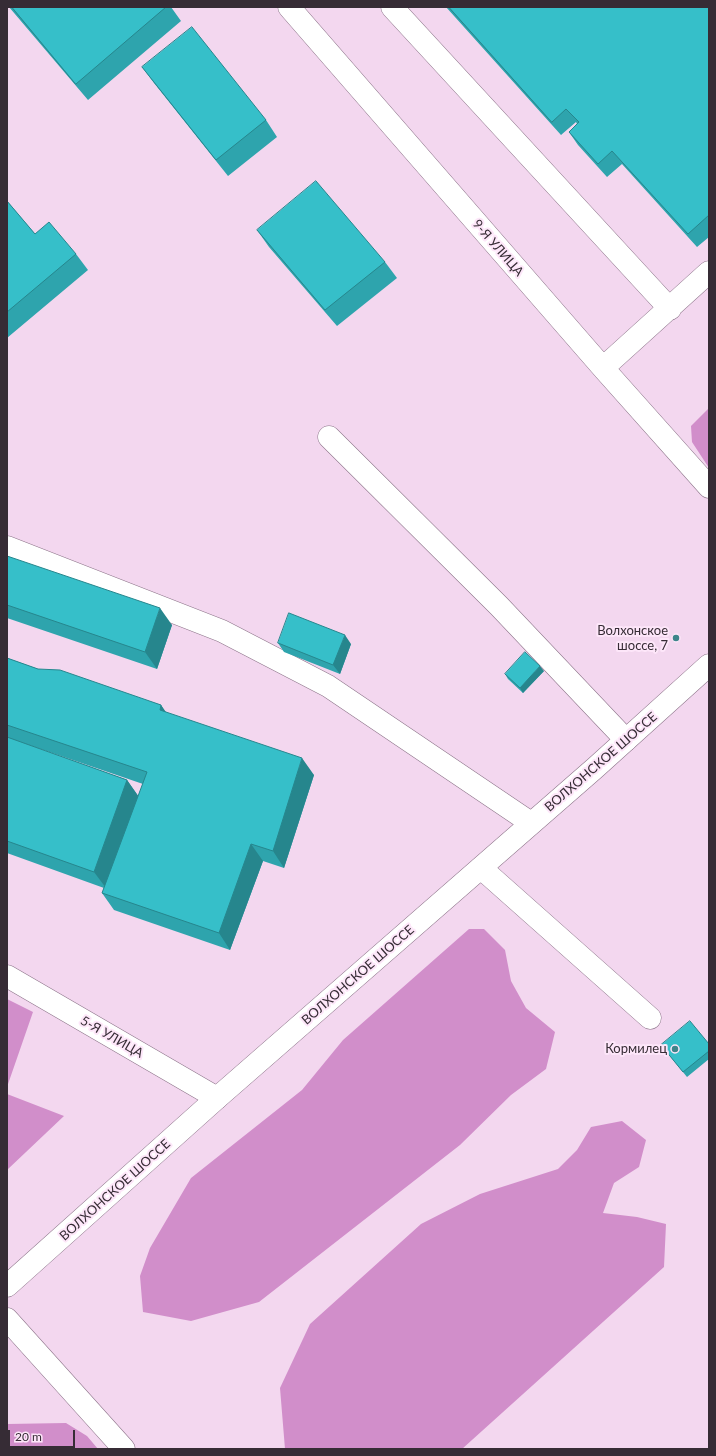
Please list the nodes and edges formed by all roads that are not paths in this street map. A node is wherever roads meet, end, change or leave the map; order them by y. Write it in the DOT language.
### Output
graph roads {
  1 [pos="289,7"];
  2 [pos="392,7"];
  3 [pos="709,272"];
  4 [pos="670,309"];
  5 [pos="603,368"];
  6 [pos="329,437"];
  7 [pos="709,487"];
  8 [pos="7,547"];
  9 [pos="709,666"];
  10 [pos="626,740"];
  11 [pos="531,822"];
  12 [pos="481,868"];
  13 [pos="7,976"];
  14 [pos="650,1018"];
  15 [pos="217,1098"];
  16 [pos="7,1286"];
  17 [pos="7,1319"];
  18 [pos="124,1449"];
  1 -- 5 [label="street, 9-Я УЛИЦА"];
  2 -- 4 [label="street"];
  3 -- 4 [label="street"];
  4 -- 5 [label="street"];
  5 -- 7 [label="street, 9-Я УЛИЦА"];
  6 -- 10 [label="street"];
  8 -- 11 [label="street"];
  9 -- 10 [label="street, ВОЛХОНСКОЕ ШОССЕ"];
  10 -- 11 [label="street, ВОЛХОНСКОЕ ШОССЕ"];
  11 -- 12 [label="street, ВОЛХОНСКОЕ ШОССЕ"];
  12 -- 14 [label="street"];
  12 -- 15 [label="street, ВОЛХОНСКОЕ ШОССЕ"];
  13 -- 15 [label="street, 5-Я УЛИЦА"];
  15 -- 16 [label="street, ВОЛХОНСКОЕ ШОССЕ"];
  17 -- 18 [label="street"];
}
